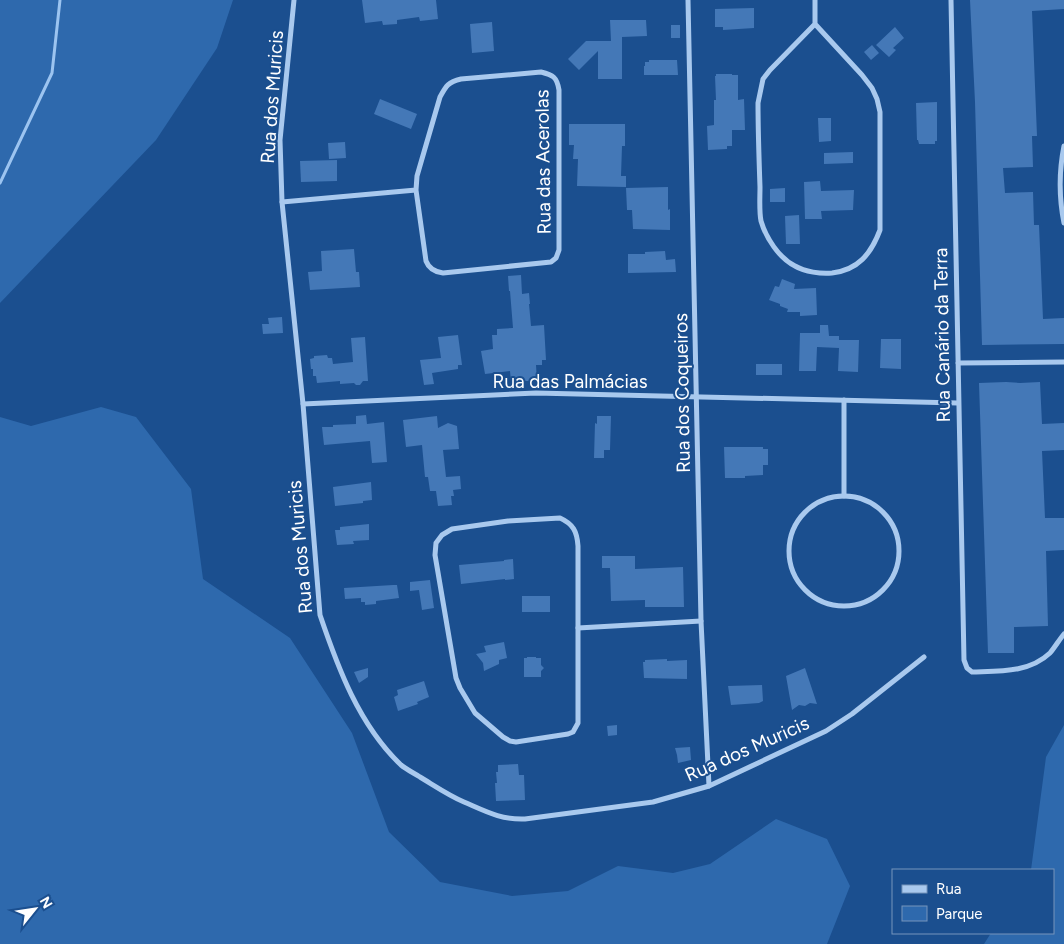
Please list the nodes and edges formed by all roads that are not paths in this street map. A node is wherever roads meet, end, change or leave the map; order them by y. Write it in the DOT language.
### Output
graph roads {
  1 [pos="294,0"];
  2 [pos="688,0"];
  3 [pos="815,0"];
  4 [pos="950,0"];
  5 [pos="815,24"];
  6 [pos="1064,146"];
  7 [pos="416,190"];
  8 [pos="282,202"];
  9 [pos="1064,223"];
  10 [pos="1064,362"];
  11 [pos="958,363"];
  12 [pos="697,397"];
  13 [pos="844,400"];
  14 [pos="958,403"];
  15 [pos="303,404"];
  16 [pos="844,496"];
  17 [pos="701,621"];
  18 [pos="578,628"];
  19 [pos="1064,634"];
  20 [pos="924,657"];
  21 [pos="709,786"];
  1 -- 8 [label="street, Rua dos Muricis"];
  2 -- 12 [label="street, Rua dos Coqueiros"];
  3 -- 5 [label="street"];
  4 -- 11 [label="street, Rua Canário da Terra"];
  5 -- 5 [label="street"];
  6 -- 9 [label="street"];
  7 -- 7 [label="street, Rua das Acerolas"];
  7 -- 8 [label="street"];
  8 -- 15 [label="street, Rua dos Muricis"];
  10 -- 11 [label="street"];
  11 -- 14 [label="street, Rua Canário da Terra"];
  12 -- 13 [label="street, Rua das Palmácias"];
  12 -- 15 [label="street, Rua das Palmácias"];
  12 -- 17 [label="street, Rua dos Coqueiros"];
  13 -- 14 [label="street, Rua das Palmácias"];
  13 -- 16 [label="street"];
  14 -- 19 [label="street, Rua Canário da Terra"];
  15 -- 21 [label="street, Rua dos Muricis"];
  16 -- 16 [label="street"];
  17 -- 18 [label="street"];
  17 -- 21 [label="street, Rua dos Coqueiros"];
  18 -- 18 [label="street"];
  20 -- 21 [label="street, Rua dos Muricis"];
}
